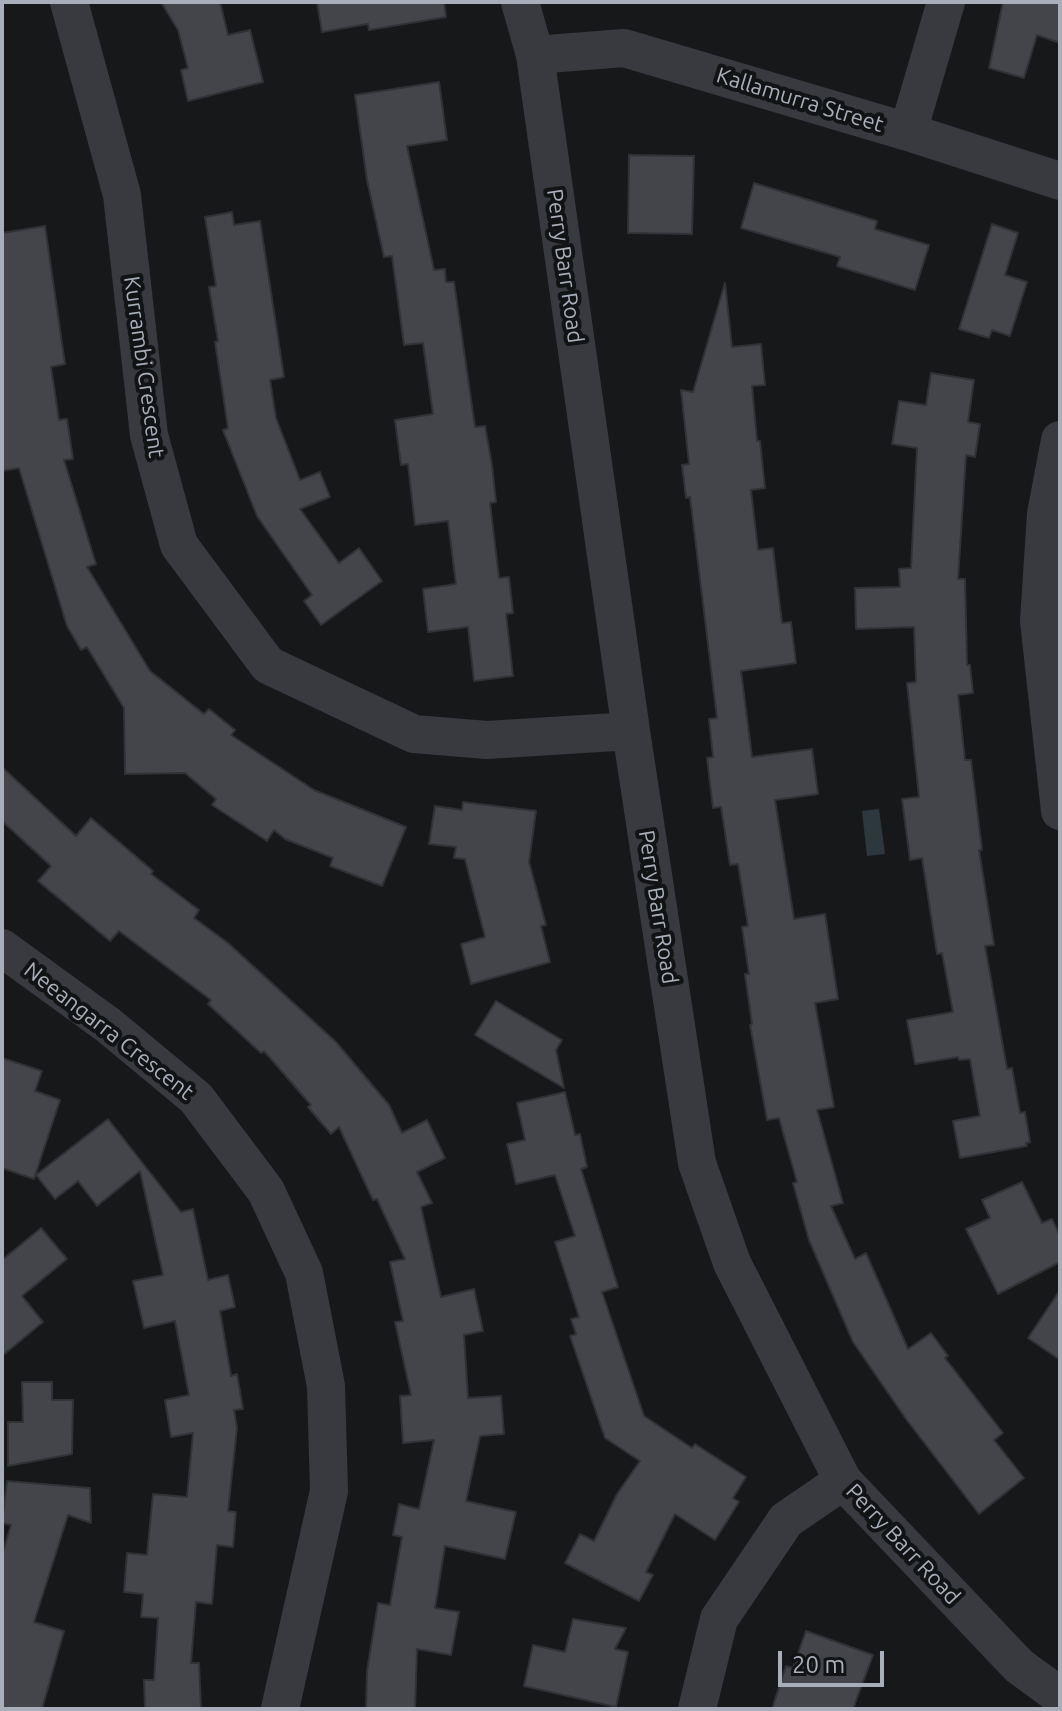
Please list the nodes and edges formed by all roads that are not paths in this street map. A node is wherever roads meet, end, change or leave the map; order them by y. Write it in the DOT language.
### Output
graph roads {
  1 [pos="69,2"];
  2 [pos="520,2"];
  3 [pos="946,2"];
  4 [pos="535,55"];
  5 [pos="908,132"];
  6 [pos="1060,181"];
  7 [pos="1060,440"];
  8 [pos="631,731"];
  9 [pos="1060,811"];
  10 [pos="2,948"];
  11 [pos="843,1481"];
  12 [pos="1060,1696"];
  13 [pos="280,1709"];
  14 [pos="697,1709"];
  1 -- 8 [label="street, Kurrambi Crescent"];
  2 -- 4 [label="street, Perry Barr Road"];
  3 -- 5 [label="street"];
  4 -- 5 [label="street, Kallamurra Street"];
  4 -- 8 [label="street, Perry Barr Road"];
  5 -- 6 [label="street, Kallamurra Street"];
  7 -- 9 [label="street"];
  8 -- 11 [label="street, Perry Barr Road"];
  10 -- 13 [label="street, Neeangarra Crescent"];
  11 -- 12 [label="street, Perry Barr Road"];
  11 -- 14 [label="street"];
}
